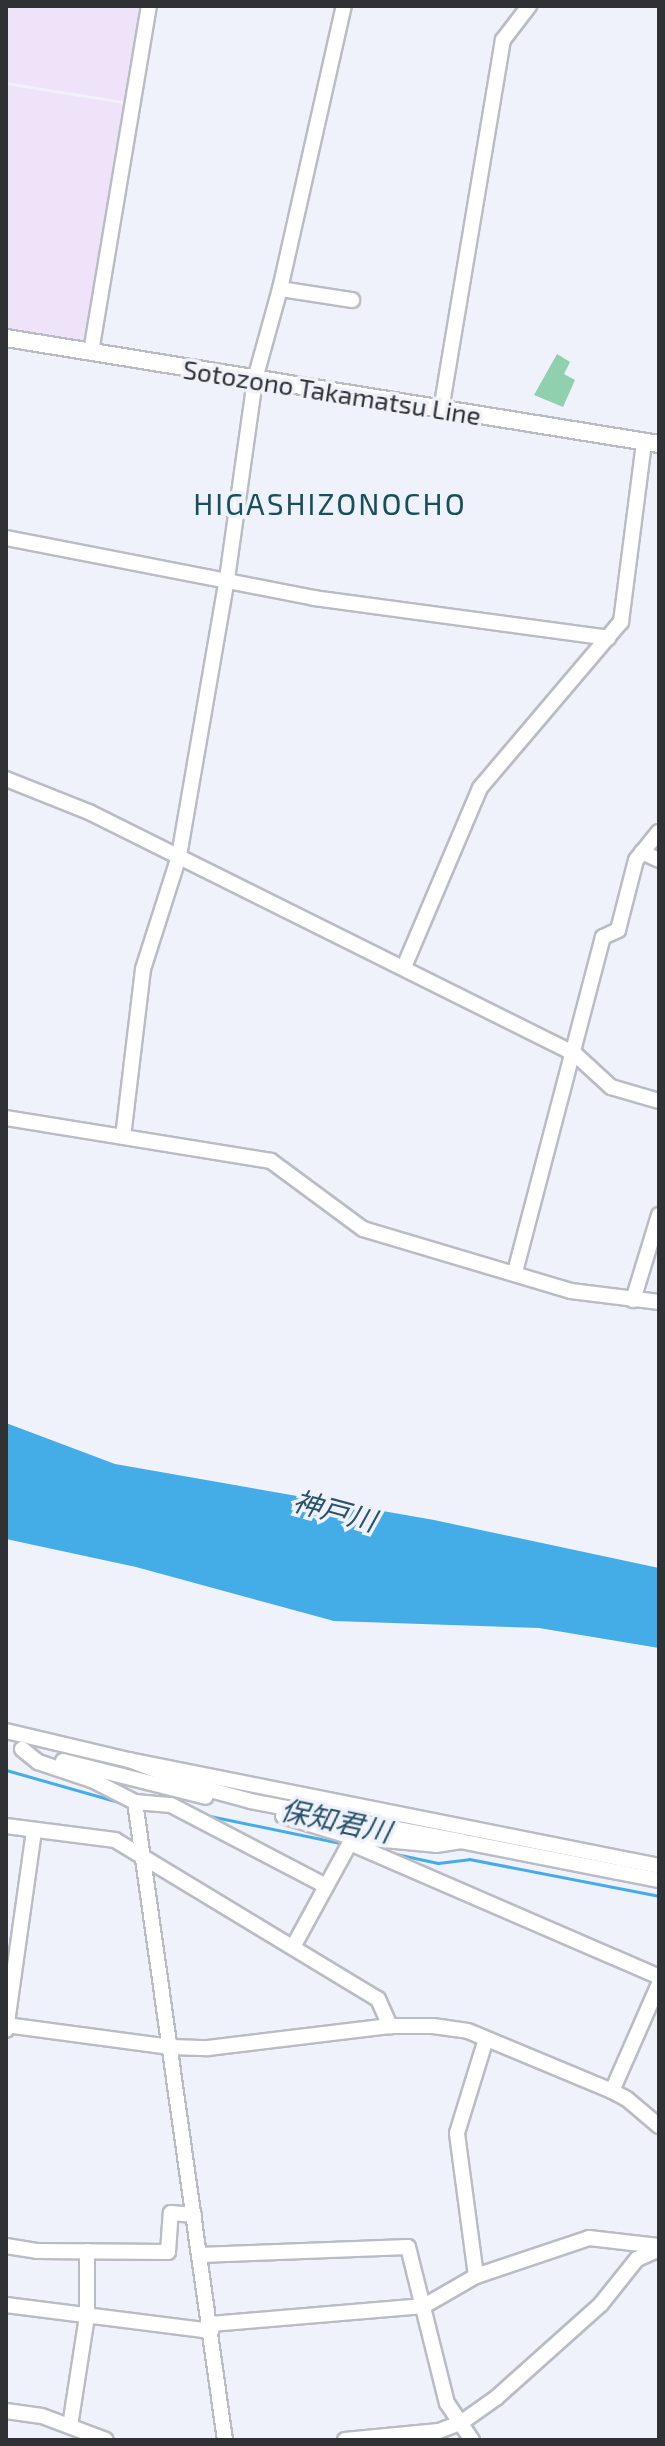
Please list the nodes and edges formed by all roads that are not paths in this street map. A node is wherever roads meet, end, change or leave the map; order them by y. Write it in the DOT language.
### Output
graph roads {
  1 [pos="149,6"];
  2 [pos="344,6"];
  3 [pos="529,6"];
  4 [pos="280,289"];
  5 [pos="352,300"];
  6 [pos="6,338"];
  7 [pos="91,352"];
  8 [pos="255,379"];
  9 [pos="441,410"];
  10 [pos="651,443"];
  11 [pos="6,538"];
  12 [pos="227,579"];
  13 [pos="608,638"];
  14 [pos="6,779"];
  15 [pos="659,832"];
  16 [pos="642,852"];
  17 [pos="179,856"];
  18 [pos="659,860"];
  19 [pos="404,967"];
  20 [pos="575,1054"];
  21 [pos="659,1101"];
  22 [pos="6,1118"];
  23 [pos="123,1137"];
  24 [pos="659,1215"];
  25 [pos="515,1272"];
  26 [pos="633,1300"];
  27 [pos="659,1302"];
  28 [pos="6,1731"];
  29 [pos="6,1746"];
  30 [pos="22,1749"];
  31 [pos="129,1760"];
  32 [pos="251,1801"];
  33 [pos="135,1802"];
  34 [pos="6,1826"];
  35 [pos="34,1830"];
  36 [pos="351,1840"];
  37 [pos="460,1841"];
  38 [pos="143,1858"];
  39 [pos="659,1866"];
  40 [pos="659,1880"];
  41 [pos="326,1886"];
  42 [pos="293,1947"];
  43 [pos="659,1977"];
  44 [pos="659,1984"];
  45 [pos="390,2026"];
  46 [pos="6,2027"];
  47 [pos="486,2039"];
  48 [pos="171,2047"];
  49 [pos="612,2091"];
  50 [pos="659,2126"];
  51 [pos="194,2215"];
  52 [pos="6,2246"];
  53 [pos="659,2248"];
  54 [pos="87,2251"];
  55 [pos="200,2255"];
  56 [pos="476,2276"];
  57 [pos="6,2305"];
  58 [pos="424,2306"];
  59 [pos="87,2316"];
  60 [pos="211,2327"];
  61 [pos="6,2411"];
  62 [pos="462,2422"];
  63 [pos="70,2426"];
  64 [pos="106,2440"];
  65 [pos="225,2440"];
  66 [pos="345,2440"];
  67 [pos="472,2440"];
  1 -- 7 [label="street"];
  2 -- 4 [label="street"];
  3 -- 9 [label="street"];
  4 -- 5 [label="street"];
  4 -- 8 [label="street"];
  6 -- 7 [label="main road, Sotozono Takamatsu Line"];
  7 -- 8 [label="main road, Sotozono Takamatsu Line"];
  8 -- 9 [label="main road, Sotozono Takamatsu Line"];
  8 -- 12 [label="street"];
  9 -- 10 [label="main road, Sotozono Takamatsu Line"];
  10 -- 13 [label="street"];
  11 -- 12 [label="street"];
  12 -- 13 [label="street"];
  12 -- 17 [label="street"];
  13 -- 19 [label="street"];
  14 -- 17 [label="street"];
  15 -- 16 [label="street"];
  16 -- 18 [label="street"];
  16 -- 20 [label="street"];
  17 -- 19 [label="street"];
  17 -- 23 [label="street"];
  19 -- 20 [label="street"];
  20 -- 21 [label="street"];
  20 -- 25 [label="street"];
  22 -- 23 [label="street"];
  23 -- 25 [label="street"];
  24 -- 26 [label="street"];
  25 -- 26 [label="street"];
  26 -- 27 [label="street"];
  28 -- 31 [label="street"];
  29 -- 30 [label="street"];
  30 -- 32 [label="street"];
  30 -- 33 [label="street"];
  31 -- 32 [label="street"];
  31 -- 39 [label="street"];
  32 -- 36 [label="street"];
  32 -- 37 [label="street"];
  33 -- 38 [label="street"];
  33 -- 41 [label="street"];
  34 -- 35 [label="street"];
  35 -- 38 [label="street"];
  35 -- 46 [label="street"];
  36 -- 37 [label="street"];
  36 -- 41 [label="street"];
  36 -- 43 [label="street"];
  37 -- 40 [label="street"];
  38 -- 42 [label="street"];
  38 -- 48 [label="street"];
  41 -- 42 [label="street"];
  42 -- 45 [label="street"];
  44 -- 49 [label="street"];
  45 -- 47 [label="street"];
  45 -- 48 [label="street"];
  46 -- 48 [label="street"];
  47 -- 49 [label="street"];
  47 -- 56 [label="street"];
  48 -- 51 [label="street"];
  49 -- 50 [label="street"];
  51 -- 54 [label="street"];
  51 -- 55 [label="street"];
  52 -- 54 [label="street"];
  53 -- 56 [label="street"];
  53 -- 62 [label="street"];
  54 -- 59 [label="street"];
  55 -- 58 [label="street"];
  55 -- 60 [label="street"];
  56 -- 58 [label="street"];
  57 -- 59 [label="street"];
  58 -- 60 [label="street"];
  58 -- 62 [label="street"];
  59 -- 60 [label="street"];
  59 -- 63 [label="street"];
  60 -- 65 [label="street"];
  61 -- 63 [label="street"];
  62 -- 66 [label="street"];
  62 -- 67 [label="street"];
  63 -- 64 [label="street"];
}
